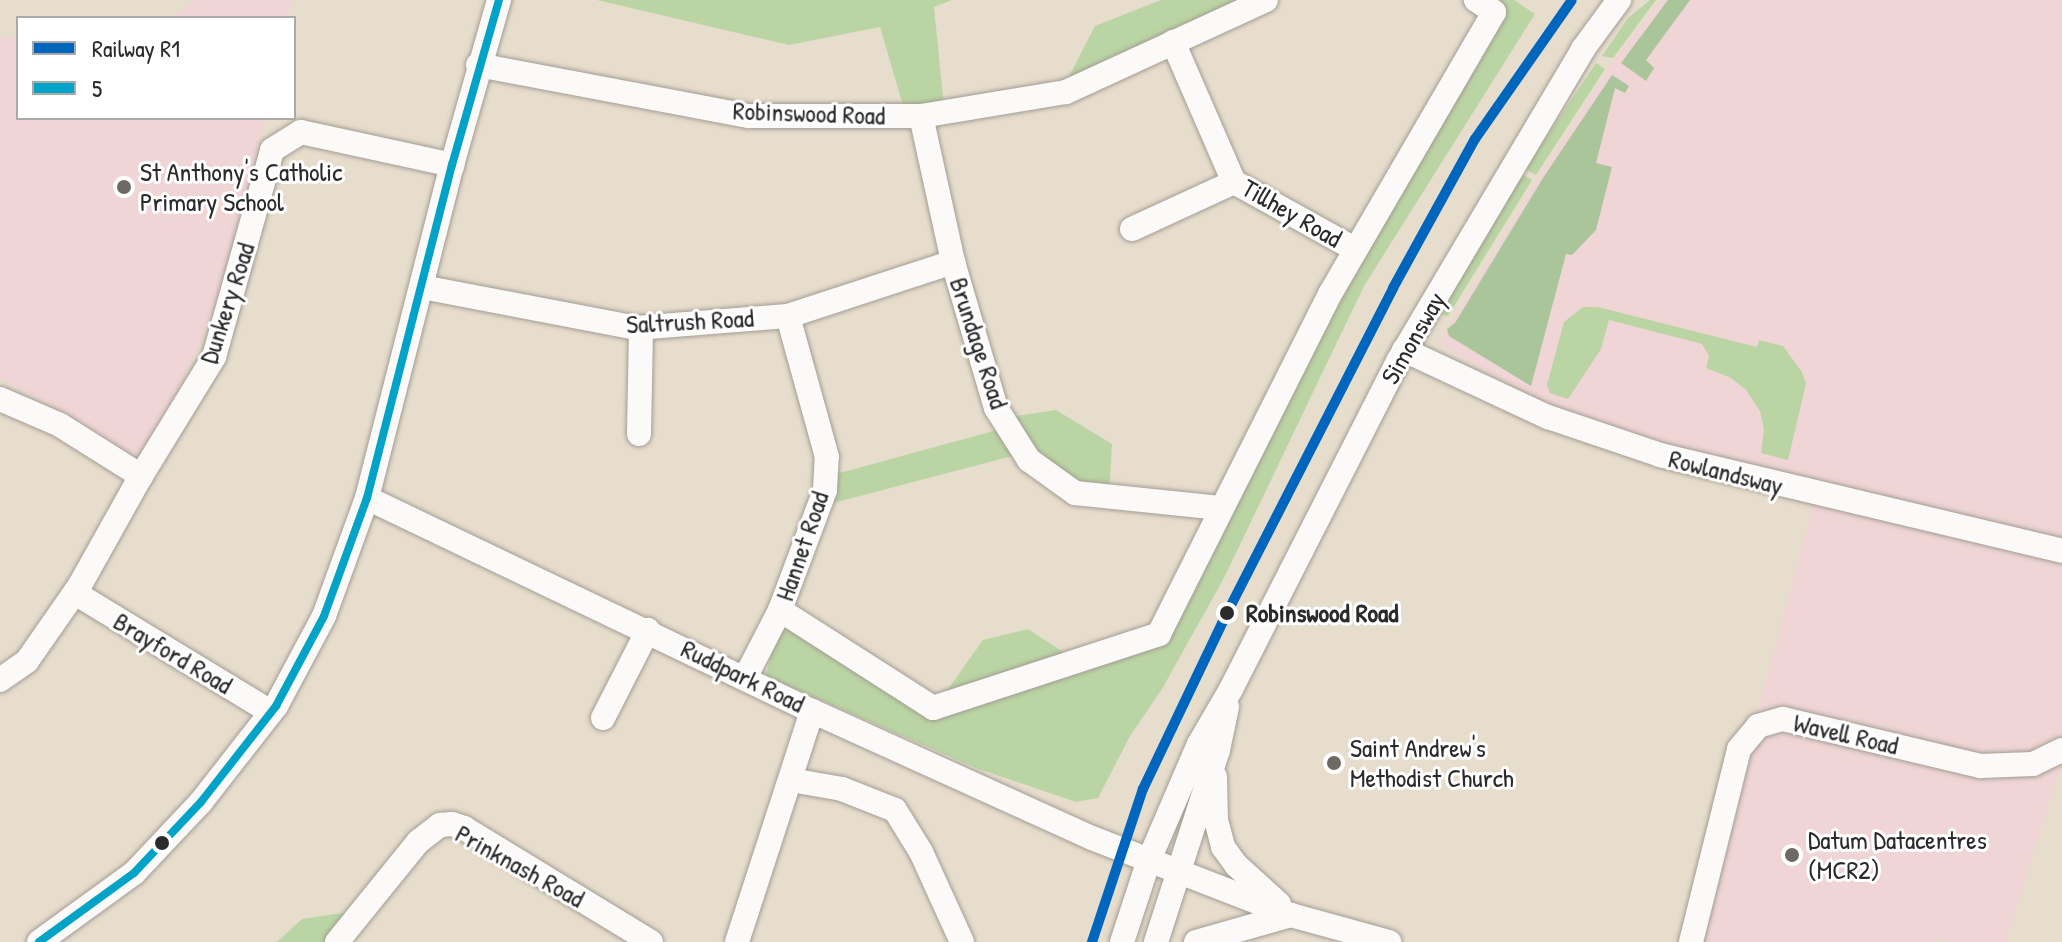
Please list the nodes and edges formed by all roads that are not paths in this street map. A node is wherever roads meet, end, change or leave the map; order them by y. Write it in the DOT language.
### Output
graph roads {
  1 [pos="499,0"];
  2 [pos="1266,0"];
  3 [pos="1476,0"];
  4 [pos="1619,0"];
  5 [pos="1173,42"];
  6 [pos="478,65"];
  7 [pos="921,116"];
  8 [pos="452,165"];
  9 [pos="1234,182"];
  10 [pos="1132,229"];
  11 [pos="1355,249"];
  12 [pos="953,262"];
  13 [pos="422,287"];
  14 [pos="788,316"];
  15 [pos="641,328"];
  16 [pos="1404,350"];
  17 [pos="0,399"];
  18 [pos="639,434"];
  19 [pos="141,476"];
  20 [pos="367,498"];
  21 [pos="1220,508"];
  22 [pos="2062,551"];
  23 [pos="75,593"];
  24 [pos="780,610"];
  25 [pos="648,630"];
  26 [pos="746,676"];
  27 [pos="0,680"];
  28 [pos="1231,689"];
  29 [pos="812,711"];
  30 [pos="271,712"];
  31 [pos="603,718"];
  32 [pos="1218,750"];
  33 [pos="2062,750"];
  34 [pos="791,780"];
  35 [pos="1149,860"];
  36 [pos="1179,871"];
  37 [pos="1291,915"];
  38 [pos="39,942"];
  39 [pos="337,942"];
  40 [pos="651,942"];
  41 [pos="737,942"];
  42 [pos="962,942"];
  43 [pos="1122,942"];
  44 [pos="1137,942"];
  45 [pos="1156,942"];
  46 [pos="1196,942"];
  47 [pos="1389,942"];
  48 [pos="1691,942"];
  1 -- 6 [label="street"];
  2 -- 5 [label="street, Robinswood Road"];
  3 -- 11 [label="street"];
  4 -- 16 [label="street, Simonsway"];
  5 -- 7 [label="street, Robinswood Road"];
  5 -- 9 [label="street, Tillhey Road"];
  6 -- 7 [label="street, Robinswood Road"];
  6 -- 8 [label="street"];
  7 -- 12 [label="street, Brundage Road"];
  8 -- 13 [label="street"];
  8 -- 19 [label="street, Dunkery Road"];
  9 -- 10 [label="street"];
  9 -- 11 [label="street, Tillhey Road"];
  11 -- 21 [label="street"];
  12 -- 14 [label="street, Saltrush Road"];
  12 -- 21 [label="street, Brundage Road"];
  13 -- 15 [label="street, Saltrush Road"];
  13 -- 20 [label="street"];
  14 -- 15 [label="street, Saltrush Road"];
  14 -- 24 [label="street, Hannet Road"];
  15 -- 18 [label="street"];
  16 -- 22 [label="street, Rowlandsway"];
  16 -- 28 [label="street, Simonsway"];
  17 -- 19 [label="street"];
  19 -- 23 [label="street, Dunkery Road"];
  20 -- 25 [label="street, Ruddpark Road"];
  20 -- 30 [label="street"];
  21 -- 24 [label="street"];
  23 -- 27 [label="street, Dunkery Road"];
  23 -- 30 [label="street, Brayford Road"];
  24 -- 26 [label="street, Hannet Road"];
  25 -- 26 [label="street, Ruddpark Road"];
  25 -- 31 [label="street"];
  26 -- 29 [label="street, Ruddpark Road"];
  28 -- 32 [label="street, Simonsway"];
  28 -- 35 [label="street, Simonsway"];
  29 -- 34 [label="street"];
  29 -- 35 [label="street, Ruddpark Road"];
  30 -- 38 [label="street"];
  32 -- 36 [label="street, Simonsway"];
  32 -- 37 [label="street"];
  33 -- 48 [label="street, Wavell Road"];
  34 -- 41 [label="street"];
  34 -- 42 [label="street"];
  35 -- 36 [label="street, Ruddpark Road"];
  35 -- 43 [label="street, Simonsway"];
  36 -- 37 [label="street, Ruddpark Road"];
  36 -- 44 [label="street"];
  36 -- 45 [label="street, Simonsway"];
  37 -- 46 [label="street"];
  37 -- 47 [label="street, Ruddpark Road"];
  39 -- 40 [label="street, Prinknash Road"];
}
